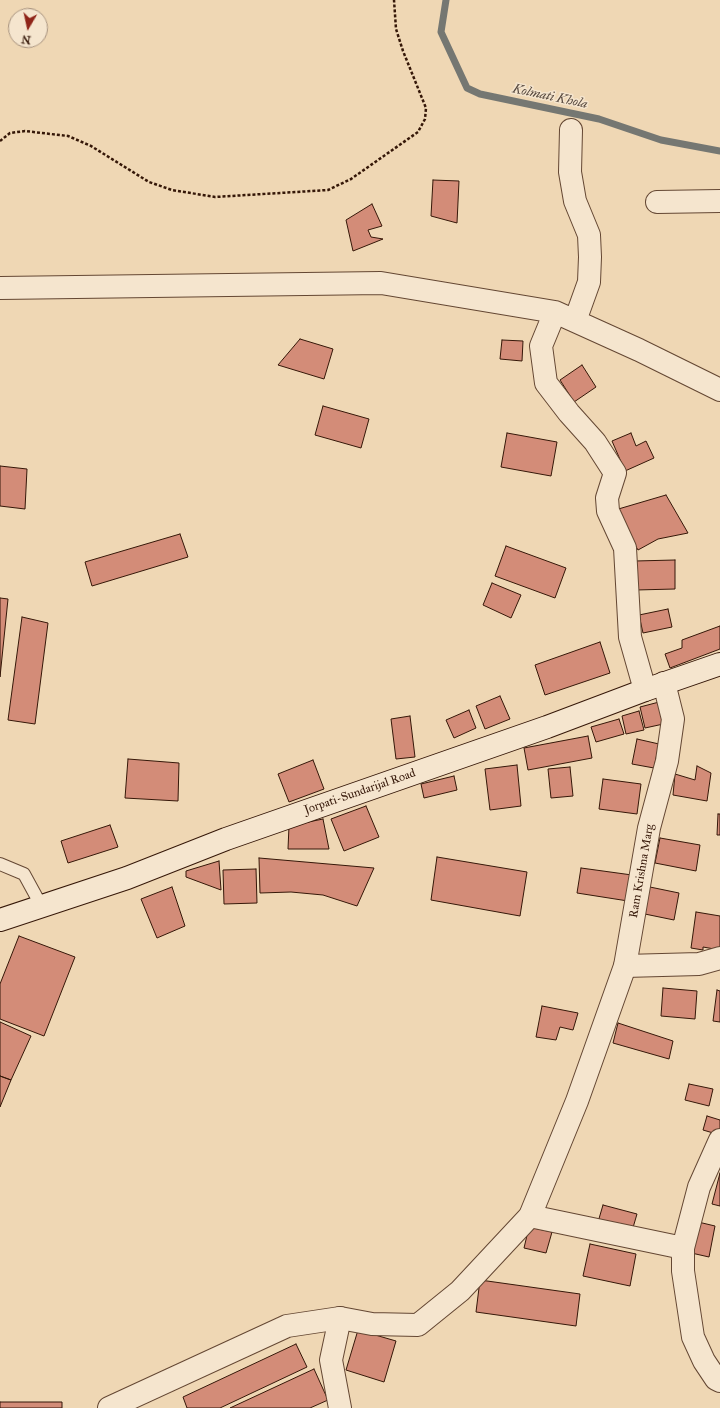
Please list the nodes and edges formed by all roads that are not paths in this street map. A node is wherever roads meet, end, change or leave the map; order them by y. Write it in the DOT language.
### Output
graph roads {
  1 [pos="571,130"];
  2 [pos="720,201"];
  3 [pos="658,202"];
  4 [pos="0,288"];
  5 [pos="555,312"];
  6 [pos="575,322"];
  7 [pos="720,390"];
  8 [pos="720,664"];
  9 [pos="654,686"];
  10 [pos="0,864"];
  11 [pos="42,907"];
  12 [pos="0,920"];
  13 [pos="720,958"];
  14 [pos="625,966"];
  15 [pos="720,1140"];
  16 [pos="530,1216"];
  17 [pos="683,1248"];
  18 [pos="340,1318"];
  19 [pos="720,1381"];
  20 [pos="109,1408"];
  21 [pos="340,1408"];
  1 -- 6 [label="street"];
  2 -- 3 [label="street"];
  4 -- 5 [label="street"];
  5 -- 6 [label="street"];
  5 -- 9 [label="street, Ram Krishna Marg"];
  6 -- 7 [label="street"];
  8 -- 9 [label="street, Jorpati-Sundarijal Road"];
  9 -- 11 [label="street, Jorpati-Sundarijal Road"];
  9 -- 14 [label="street, Ram Krishna Marg"];
  10 -- 11 [label="lane"];
  11 -- 12 [label="street, Jorpati-Sundarijal Road"];
  13 -- 14 [label="street"];
  14 -- 16 [label="street, Ram Krishna Marg"];
  15 -- 17 [label="street"];
  16 -- 17 [label="street"];
  16 -- 18 [label="street"];
  17 -- 19 [label="street"];
  18 -- 20 [label="street"];
  18 -- 21 [label="street"];
}
